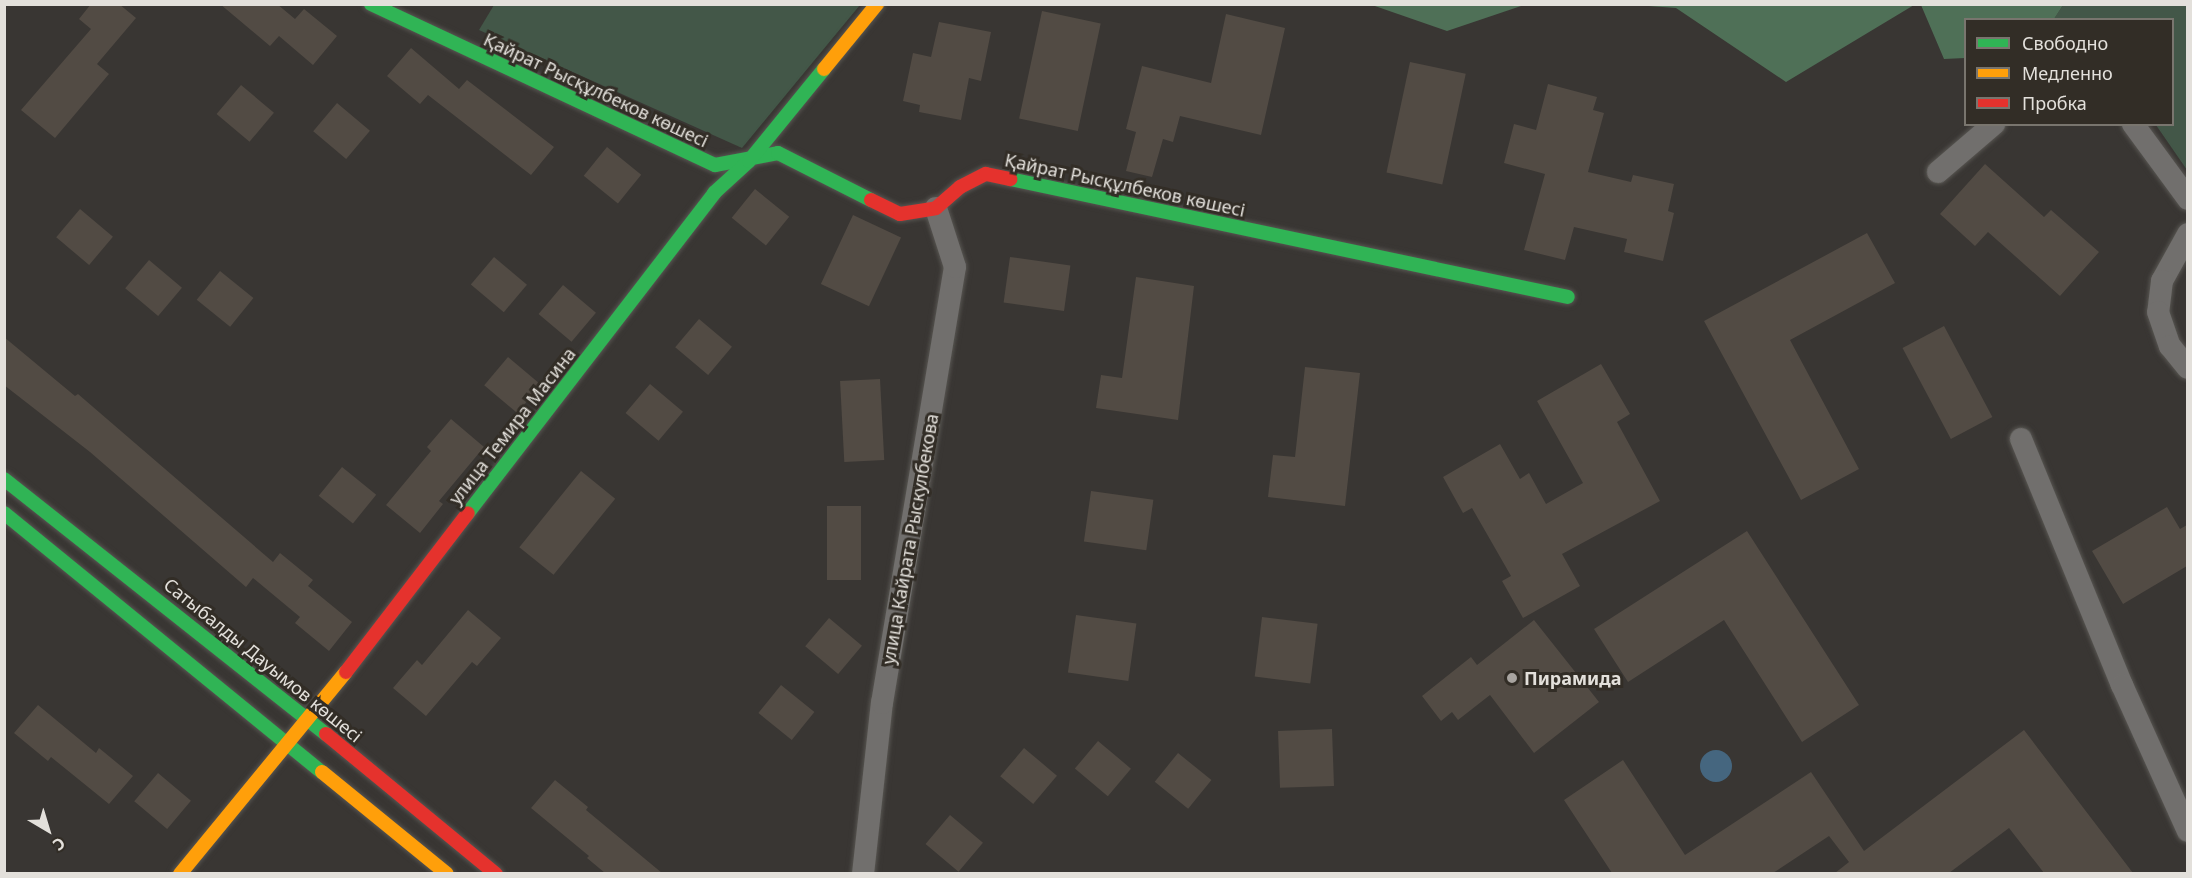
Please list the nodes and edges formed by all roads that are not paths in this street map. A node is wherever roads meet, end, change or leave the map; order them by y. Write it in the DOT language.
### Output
graph roads {
  1 [pos="371,4"];
  2 [pos="877,4"];
  3 [pos="1992,126"];
  4 [pos="2134,126"];
  5 [pos="749,161"];
  6 [pos="1938,172"];
  7 [pos="2187,199"];
  8 [pos="936,208"];
  9 [pos="2187,234"];
  10 [pos="1568,297"];
  11 [pos="2187,368"];
  12 [pos="2021,438"];
  13 [pos="4,479"];
  14 [pos="4,513"];
  15 [pos="309,719"];
  16 [pos="291,743"];
  17 [pos="2187,831"];
  18 [pos="180,873"];
  19 [pos="447,873"];
  20 [pos="496,873"];
  21 [pos="863,873"];
  1 -- 5 [label="street, Қайрат Рысқұлбеков көшесі"];
  2 -- 5 [label="street, улица Темира Масина"];
  3 -- 6 [label="street"];
  4 -- 7 [label="street"];
  5 -- 8 [label="street, Қайрат Рысқұлбеков көшесі"];
  5 -- 15 [label="street, улица Темира Масина"];
  8 -- 10 [label="street, Қайрат Рысқұлбеков көшесі"];
  8 -- 21 [label="street, улица Кайрата Рыскулбекова"];
  9 -- 11 [label="street"];
  12 -- 17 [label="street"];
  13 -- 15 [label="street, Сатыбалды Дауымов көшесі"];
  14 -- 16 [label="street"];
  15 -- 16 [label="street, улица Темира Масина"];
  15 -- 20 [label="street, Сатыбалды Дауымов көшесі"];
  16 -- 18 [label="street, улица Темира Масина"];
  16 -- 19 [label="street"];
}
